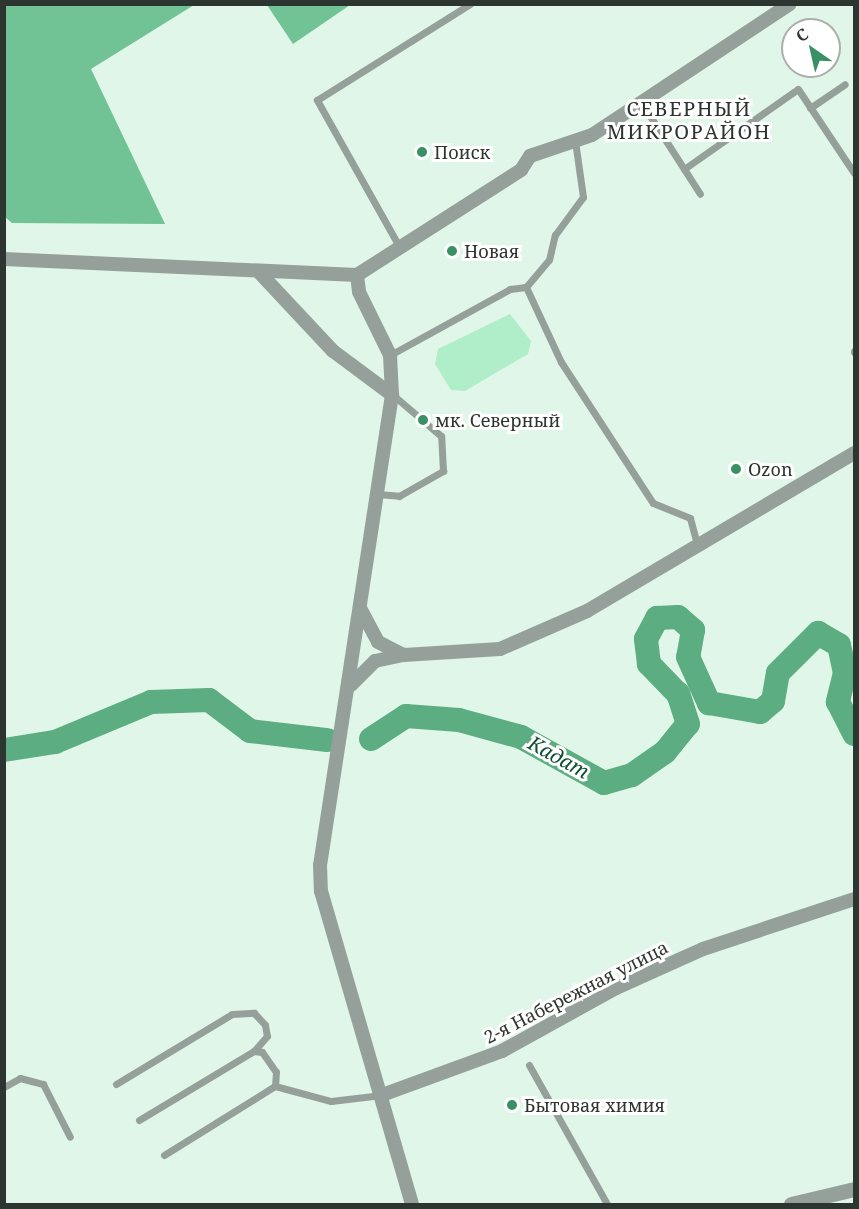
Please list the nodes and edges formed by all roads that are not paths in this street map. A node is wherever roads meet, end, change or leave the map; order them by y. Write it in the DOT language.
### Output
graph roads {
  1 [pos="470,4"];
  2 [pos="790,4"];
  3 [pos="845,84"];
  4 [pos="641,102"];
  5 [pos="810,108"];
  6 [pos="574,139"];
  7 [pos="684,169"];
  8 [pos="855,174"];
  9 [pos="700,194"];
  10 [pos="400,248"];
  11 [pos="4,258"];
  12 [pos="259,272"];
  13 [pos="357,275"];
  14 [pos="526,287"];
  15 [pos="390,355"];
  16 [pos="392,395"];
  17 [pos="855,453"];
  18 [pos="378,494"];
  19 [pos="698,547"];
  20 [pos="359,606"];
  21 [pos="404,655"];
  22 [pos="348,690"];
  23 [pos="855,899"];
  24 [pos="254,1051"];
  25 [pos="529,1065"];
  26 [pos="116,1084"];
  27 [pos="275,1086"];
  28 [pos="4,1087"];
  29 [pos="382,1095"];
  30 [pos="139,1120"];
  31 [pos="70,1137"];
  32 [pos="164,1155"];
  33 [pos="854,1191"];
  34 [pos="412,1204"];
  35 [pos="607,1204"];
  36 [pos="791,1204"];
  1 -- 10 [label="lane"];
  2 -- 4 [label="street"];
  3 -- 5 [label="lane"];
  4 -- 6 [label="street"];
  4 -- 7 [label="lane"];
  5 -- 7 [label="lane"];
  5 -- 8 [label="lane"];
  6 -- 10 [label="street"];
  6 -- 14 [label="lane"];
  7 -- 9 [label="lane"];
  10 -- 13 [label="street"];
  11 -- 12 [label="street"];
  12 -- 13 [label="street"];
  12 -- 16 [label="street"];
  13 -- 15 [label="street"];
  14 -- 15 [label="lane"];
  14 -- 19 [label="lane"];
  15 -- 16 [label="street"];
  16 -- 18 [label="street"];
  16 -- 18 [label="lane"];
  17 -- 19 [label="street"];
  18 -- 20 [label="street"];
  19 -- 21 [label="street"];
  20 -- 21 [label="street"];
  20 -- 22 [label="street"];
  21 -- 22 [label="street"];
  22 -- 29 [label="street"];
  23 -- 29 [label="street, 2-я Набережная улица"];
  24 -- 26 [label="lane"];
  24 -- 27 [label="lane"];
  24 -- 30 [label="lane"];
  25 -- 35 [label="lane"];
  27 -- 29 [label="lane"];
  27 -- 32 [label="lane"];
  28 -- 31 [label="lane"];
  29 -- 34 [label="street"];
  33 -- 36 [label="street"];
}
